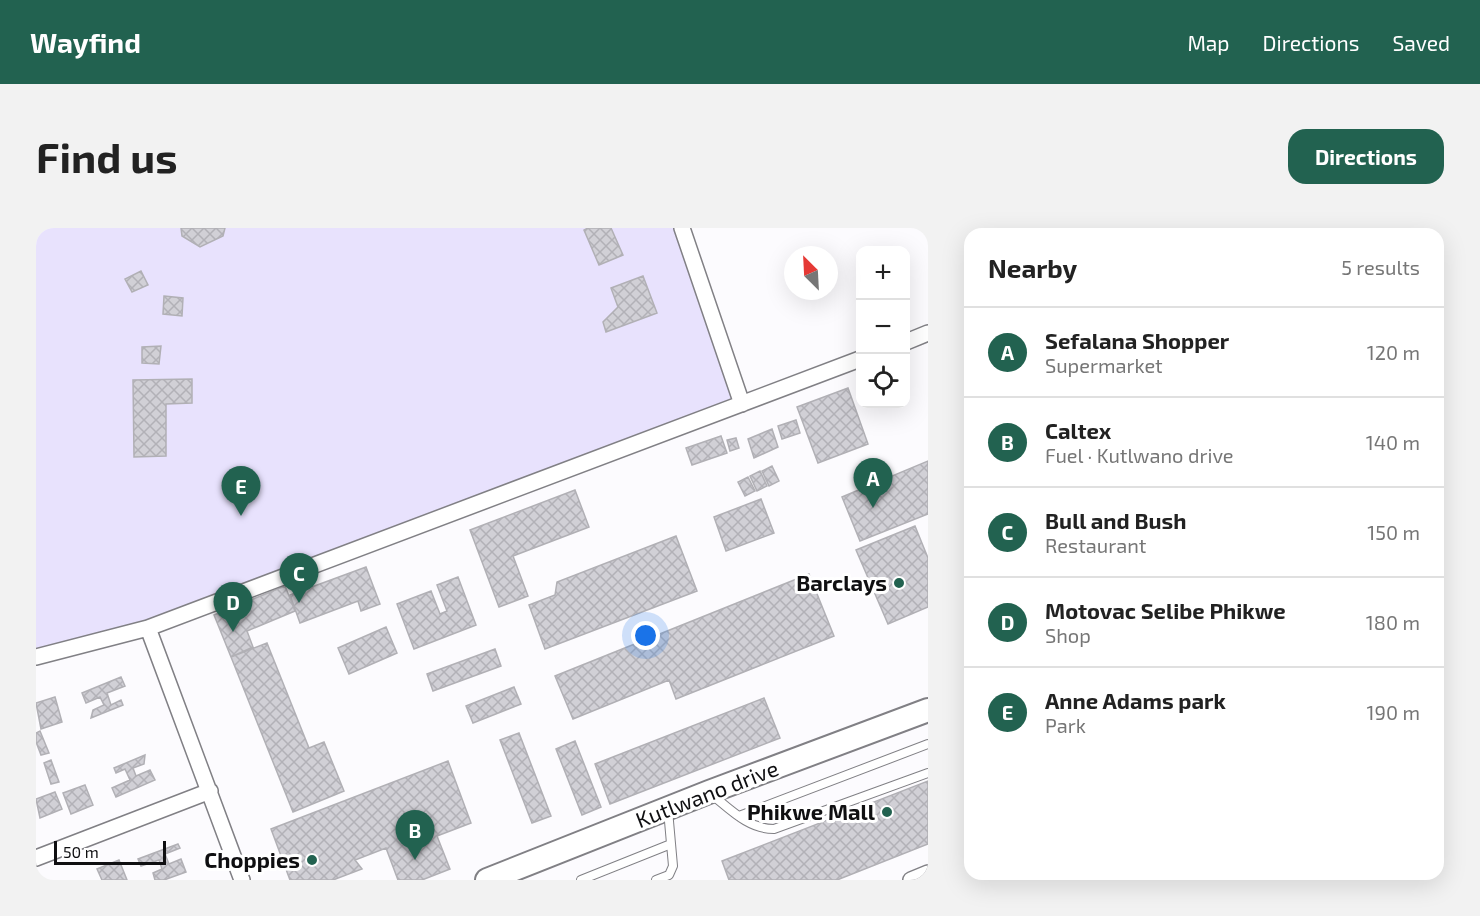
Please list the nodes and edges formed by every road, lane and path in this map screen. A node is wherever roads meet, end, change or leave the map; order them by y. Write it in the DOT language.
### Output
graph roads {
  1 [pos="682,228"];
  2 [pos="928,333"];
  3 [pos="910,340"];
  4 [pos="856,361"];
  5 [pos="742,404"];
  6 [pos="148,628"];
  7 [pos="36,657"];
  8 [pos="928,710"];
  9 [pos="928,744"];
  10 [pos="928,773"];
  11 [pos="210,791"];
  12 [pos="709,792"];
  13 [pos="668,808"];
  14 [pos="739,816"];
  15 [pos="671,844"];
  16 [pos="36,858"];
  17 [pos="928,873"];
  18 [pos="242,880"];
  19 [pos="487,880"];
  20 [pos="581,880"];
  21 [pos="656,880"];
  22 [pos="911,880"];
  1 -- 5 [label="street"];
  2 -- 3 [label="street"];
  4 -- 5 [label="street"];
  5 -- 6 [label="street"];
  6 -- 7 [label="street"];
  6 -- 11 [label="street"];
  8 -- 12 [label="street, Kutlwano drive"];
  9 -- 14 [label="lane"];
  10 -- 14 [label="lane"];
  11 -- 16 [label="street"];
  11 -- 18 [label="street"];
  12 -- 13 [label="street, Kutlwano drive"];
  12 -- 14 [label="lane"];
  13 -- 15 [label="lane"];
  13 -- 19 [label="street, Kutlwano drive"];
  15 -- 20 [label="lane"];
  15 -- 21 [label="lane"];
  17 -- 22 [label="street"];
}
